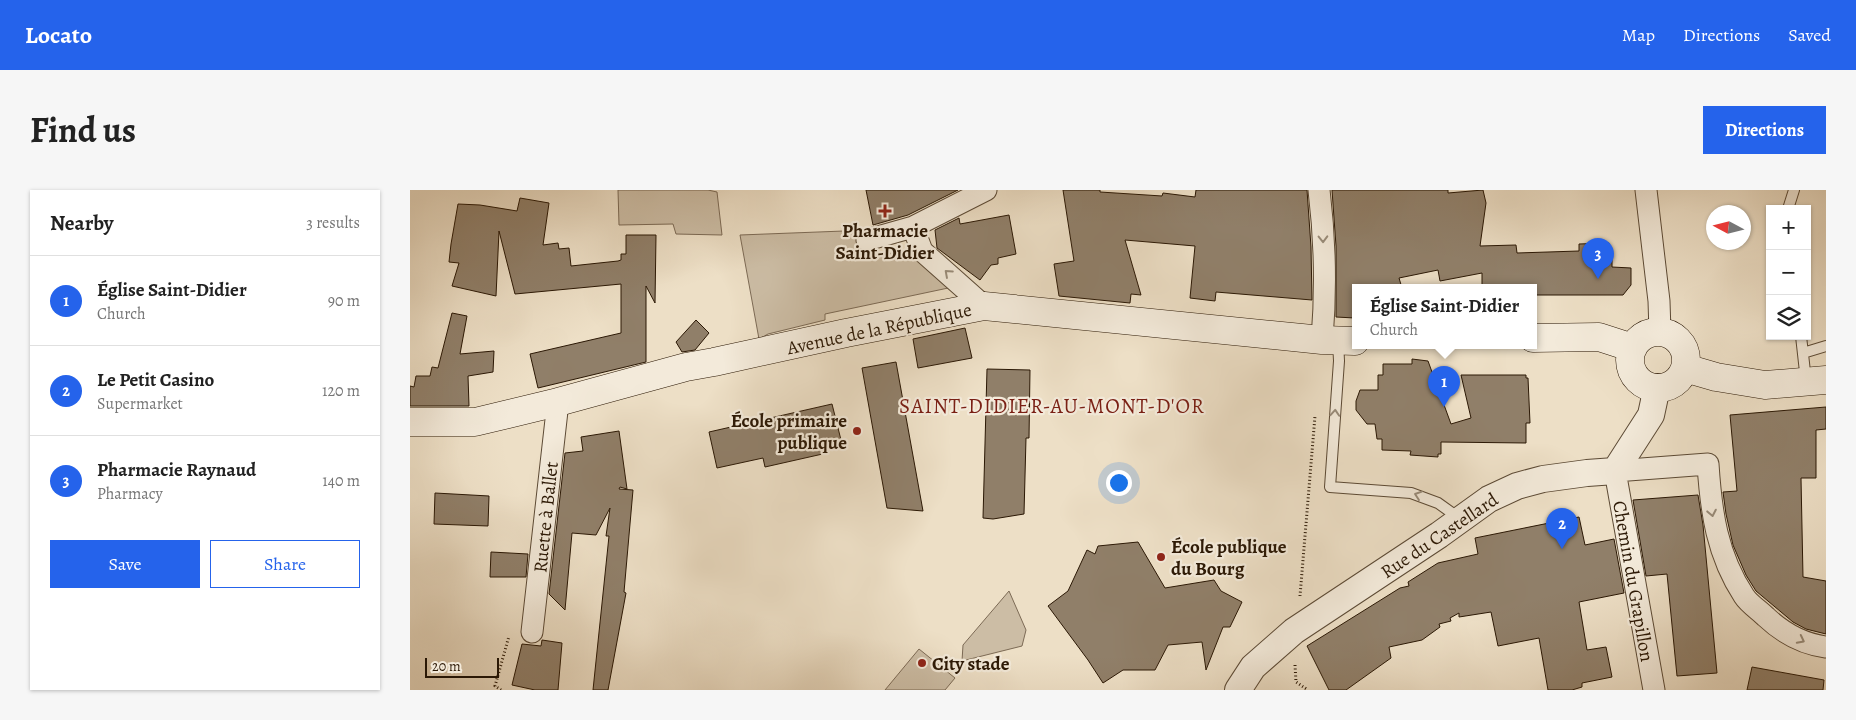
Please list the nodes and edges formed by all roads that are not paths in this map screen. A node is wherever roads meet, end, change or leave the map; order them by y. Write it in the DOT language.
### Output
graph roads {
  1 [pos="986,190"];
  2 [pos="1319,190"];
  3 [pos="1646,190"];
  4 [pos="1794,190"];
  5 [pos="1789,205"];
  6 [pos="914,227"];
  7 [pos="867,240"];
  8 [pos="984,306"];
  9 [pos="1660,332"];
  10 [pos="1537,338"];
  11 [pos="1338,340"];
  12 [pos="1801,340"];
  13 [pos="1826,346"];
  14 [pos="1633,348"];
  15 [pos="1803,353"];
  16 [pos="1685,368"];
  17 [pos="1816,381"];
  18 [pos="1656,387"];
  19 [pos="558,402"];
  20 [pos="410,422"];
  21 [pos="1615,471"];
  22 [pos="1460,519"];
  23 [pos="532,632"];
  24 [pos="1826,647"];
  25 [pos="1238,690"];
  26 [pos="1654,690"];
  1 -- 6 [label="street"];
  2 -- 11 [label="street, one-way"];
  3 -- 9 [label="street"];
  4 -- 5 [label="lane"];
  6 -- 7 [label="street"];
  8 -- 6 [label="street, one-way"];
  8 -- 11 [label="main road, Avenue de la République"];
  8 -- 19 [label="main road, Avenue de la République"];
  9 -- 14 [label="main road"];
  9 -- 16 [label="main road"];
  10 -- 14 [label="main road"];
  22 -- 11 [label="lane, one-way"];
  12 -- 15 [label="lane"];
  13 -- 15 [label="lane"];
  14 -- 18 [label="main road"];
  15 -- 17 [label="lane"];
  16 -- 17 [label="main road"];
  16 -- 18 [label="main road"];
  18 -- 21 [label="street"];
  19 -- 20 [label="main road, Avenue de la République"];
  19 -- 23 [label="street, Ruette à Ballet"];
  21 -- 22 [label="street, Rue du Castellard"];
  21 -- 24 [label="street, one-way"];
  21 -- 26 [label="street, Chemin du Grapillon"];
  22 -- 25 [label="street, Rue du Castellard"];
}
